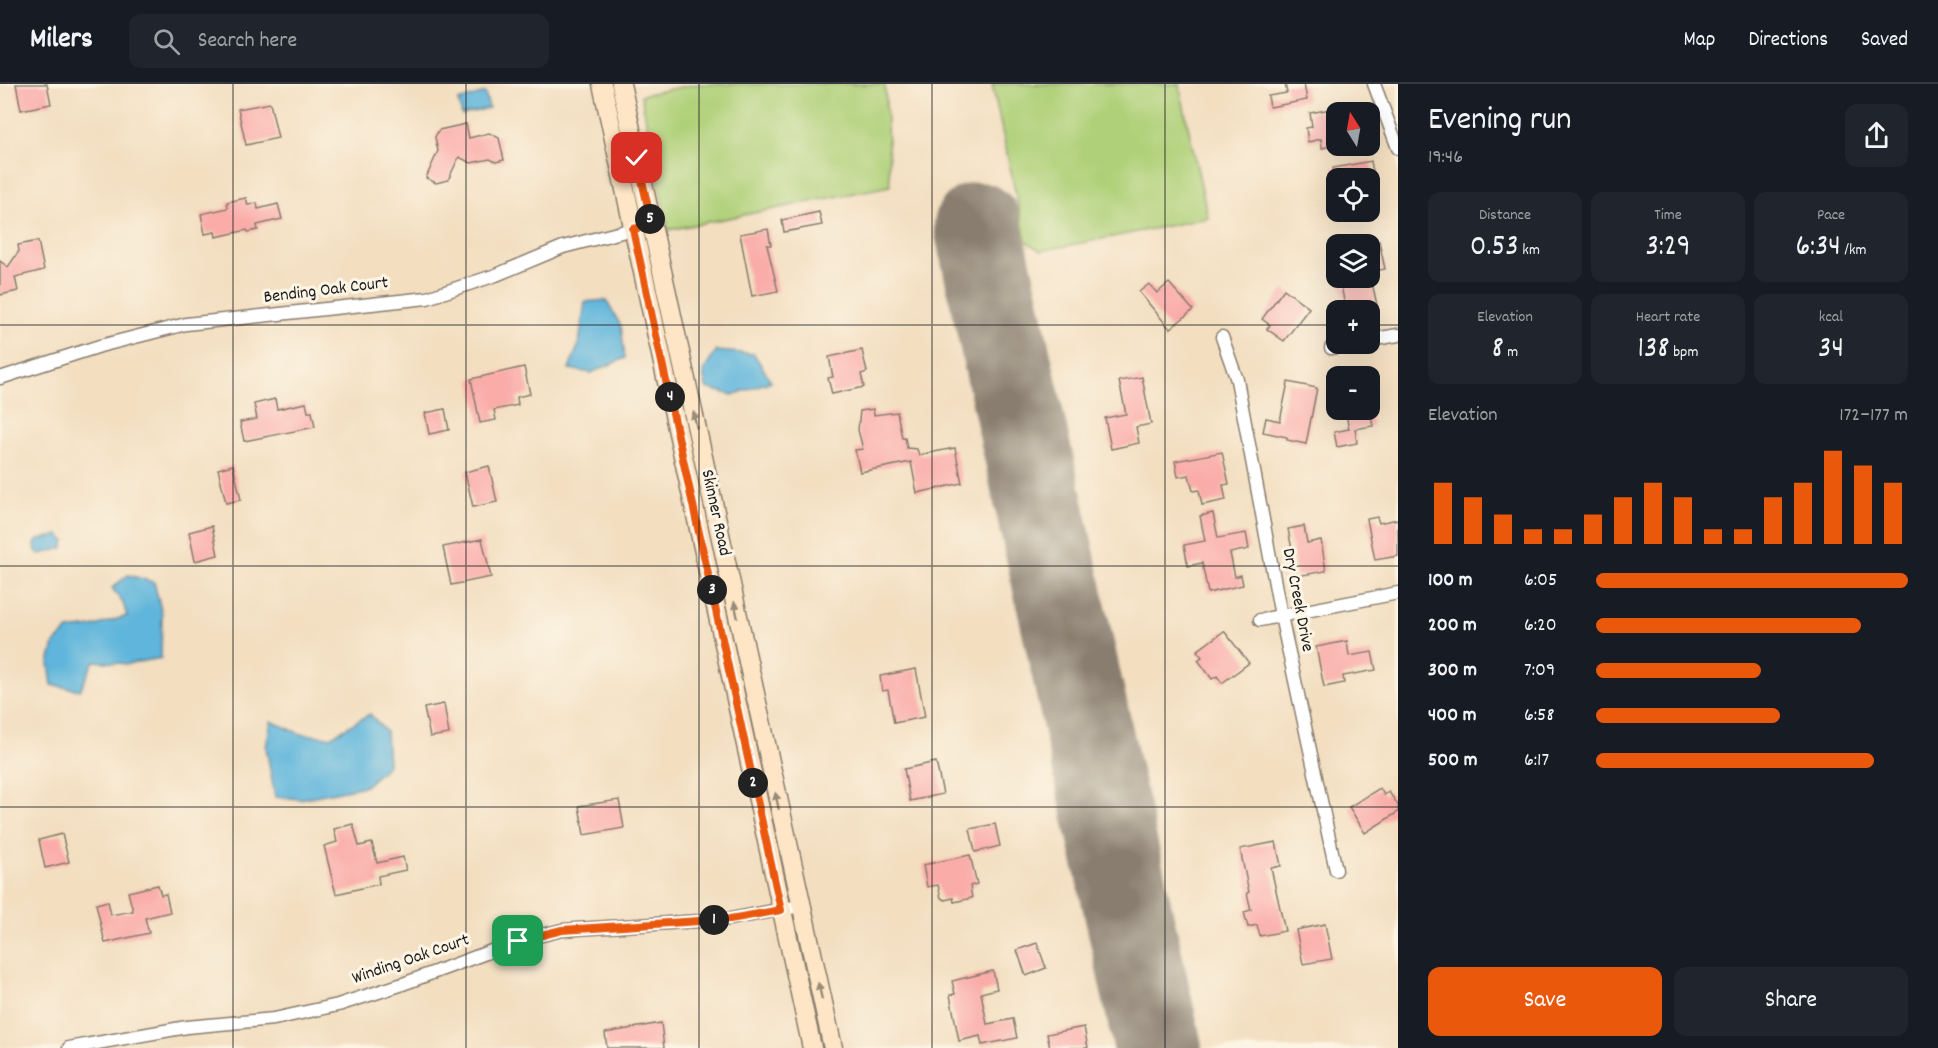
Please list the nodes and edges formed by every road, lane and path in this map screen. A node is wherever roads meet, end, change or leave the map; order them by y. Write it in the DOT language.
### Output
graph roads {
  1 [pos="602,84"];
  2 [pos="621,84"];
  3 [pos="1374,84"];
  4 [pos="1398,148"];
  5 [pos="652,225"];
  6 [pos="633,229"];
  7 [pos="1398,335"];
  8 [pos="1222,337"];
  9 [pos="1380,338"];
  10 [pos="0,378"];
  11 [pos="1398,593"];
  12 [pos="1281,616"];
  13 [pos="1260,620"];
  14 [pos="1336,870"];
  15 [pos="800,906"];
  16 [pos="781,910"];
  17 [pos="69,1048"];
  18 [pos="812,1048"];
  19 [pos="833,1048"];
  1 -- 6 [label="street, Skinner Road"];
  2 -- 5 [label="street, Skinner Road"];
  3 -- 4 [label="street"];
  5 -- 6 [label="street, Bending Oak Court"];
  15 -- 5 [label="street, Skinner Road, one-way"];
  6 -- 10 [label="street, Bending Oak Court"];
  6 -- 16 [label="street, Skinner Road"];
  7 -- 9 [label="street"];
  8 -- 12 [label="street, Dry Creek Drive"];
  11 -- 12 [label="street"];
  12 -- 13 [label="street"];
  12 -- 14 [label="street, Dry Creek Drive"];
  15 -- 16 [label="street, Winding Oak Court"];
  19 -- 15 [label="street, Skinner Road, one-way"];
  16 -- 17 [label="street, Winding Oak Court"];
  16 -- 18 [label="street, Skinner Road"];
}
